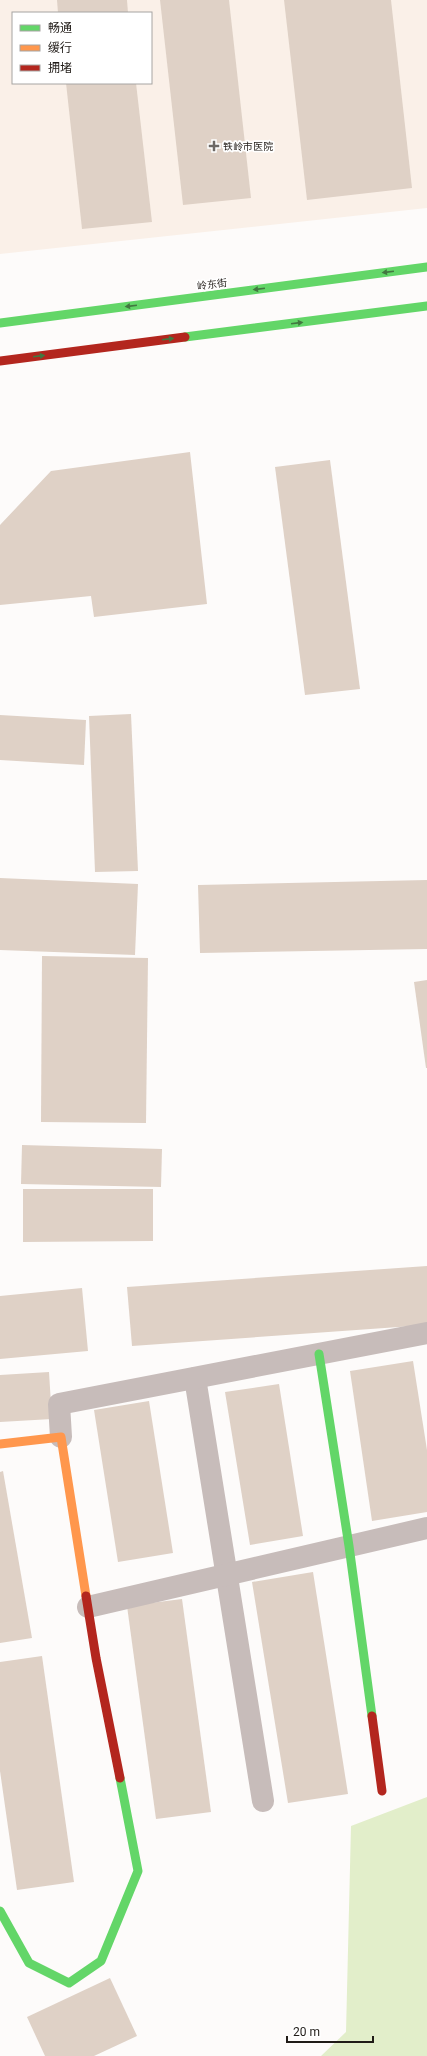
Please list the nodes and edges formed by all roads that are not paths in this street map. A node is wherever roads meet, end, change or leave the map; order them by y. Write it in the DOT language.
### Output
graph roads {
  1 [pos="427,267"];
  2 [pos="427,306"];
  3 [pos="0,323"];
  4 [pos="0,361"];
  5 [pos="427,1333"];
  6 [pos="319,1354"];
  7 [pos="195,1378"];
  8 [pos="61,1437"];
  9 [pos="0,1444"];
  10 [pos="427,1528"];
  11 [pos="349,1546"];
  12 [pos="228,1575"];
  13 [pos="88,1607"];
  14 [pos="382,1791"];
  15 [pos="263,1801"];
  16 [pos="0,1911"];
  1 -- 3 [label="main road, 岭东街, one-way"];
  4 -- 2 [label="main road, one-way"];
  5 -- 6 [label="street"];
  6 -- 7 [label="street"];
  6 -- 11 [label="main road"];
  7 -- 8 [label="street"];
  7 -- 12 [label="street"];
  8 -- 9 [label="main road"];
  8 -- 13 [label="main road"];
  10 -- 11 [label="street"];
  11 -- 12 [label="street"];
  11 -- 14 [label="main road"];
  12 -- 13 [label="street"];
  12 -- 15 [label="street"];
  13 -- 16 [label="main road"];
}
